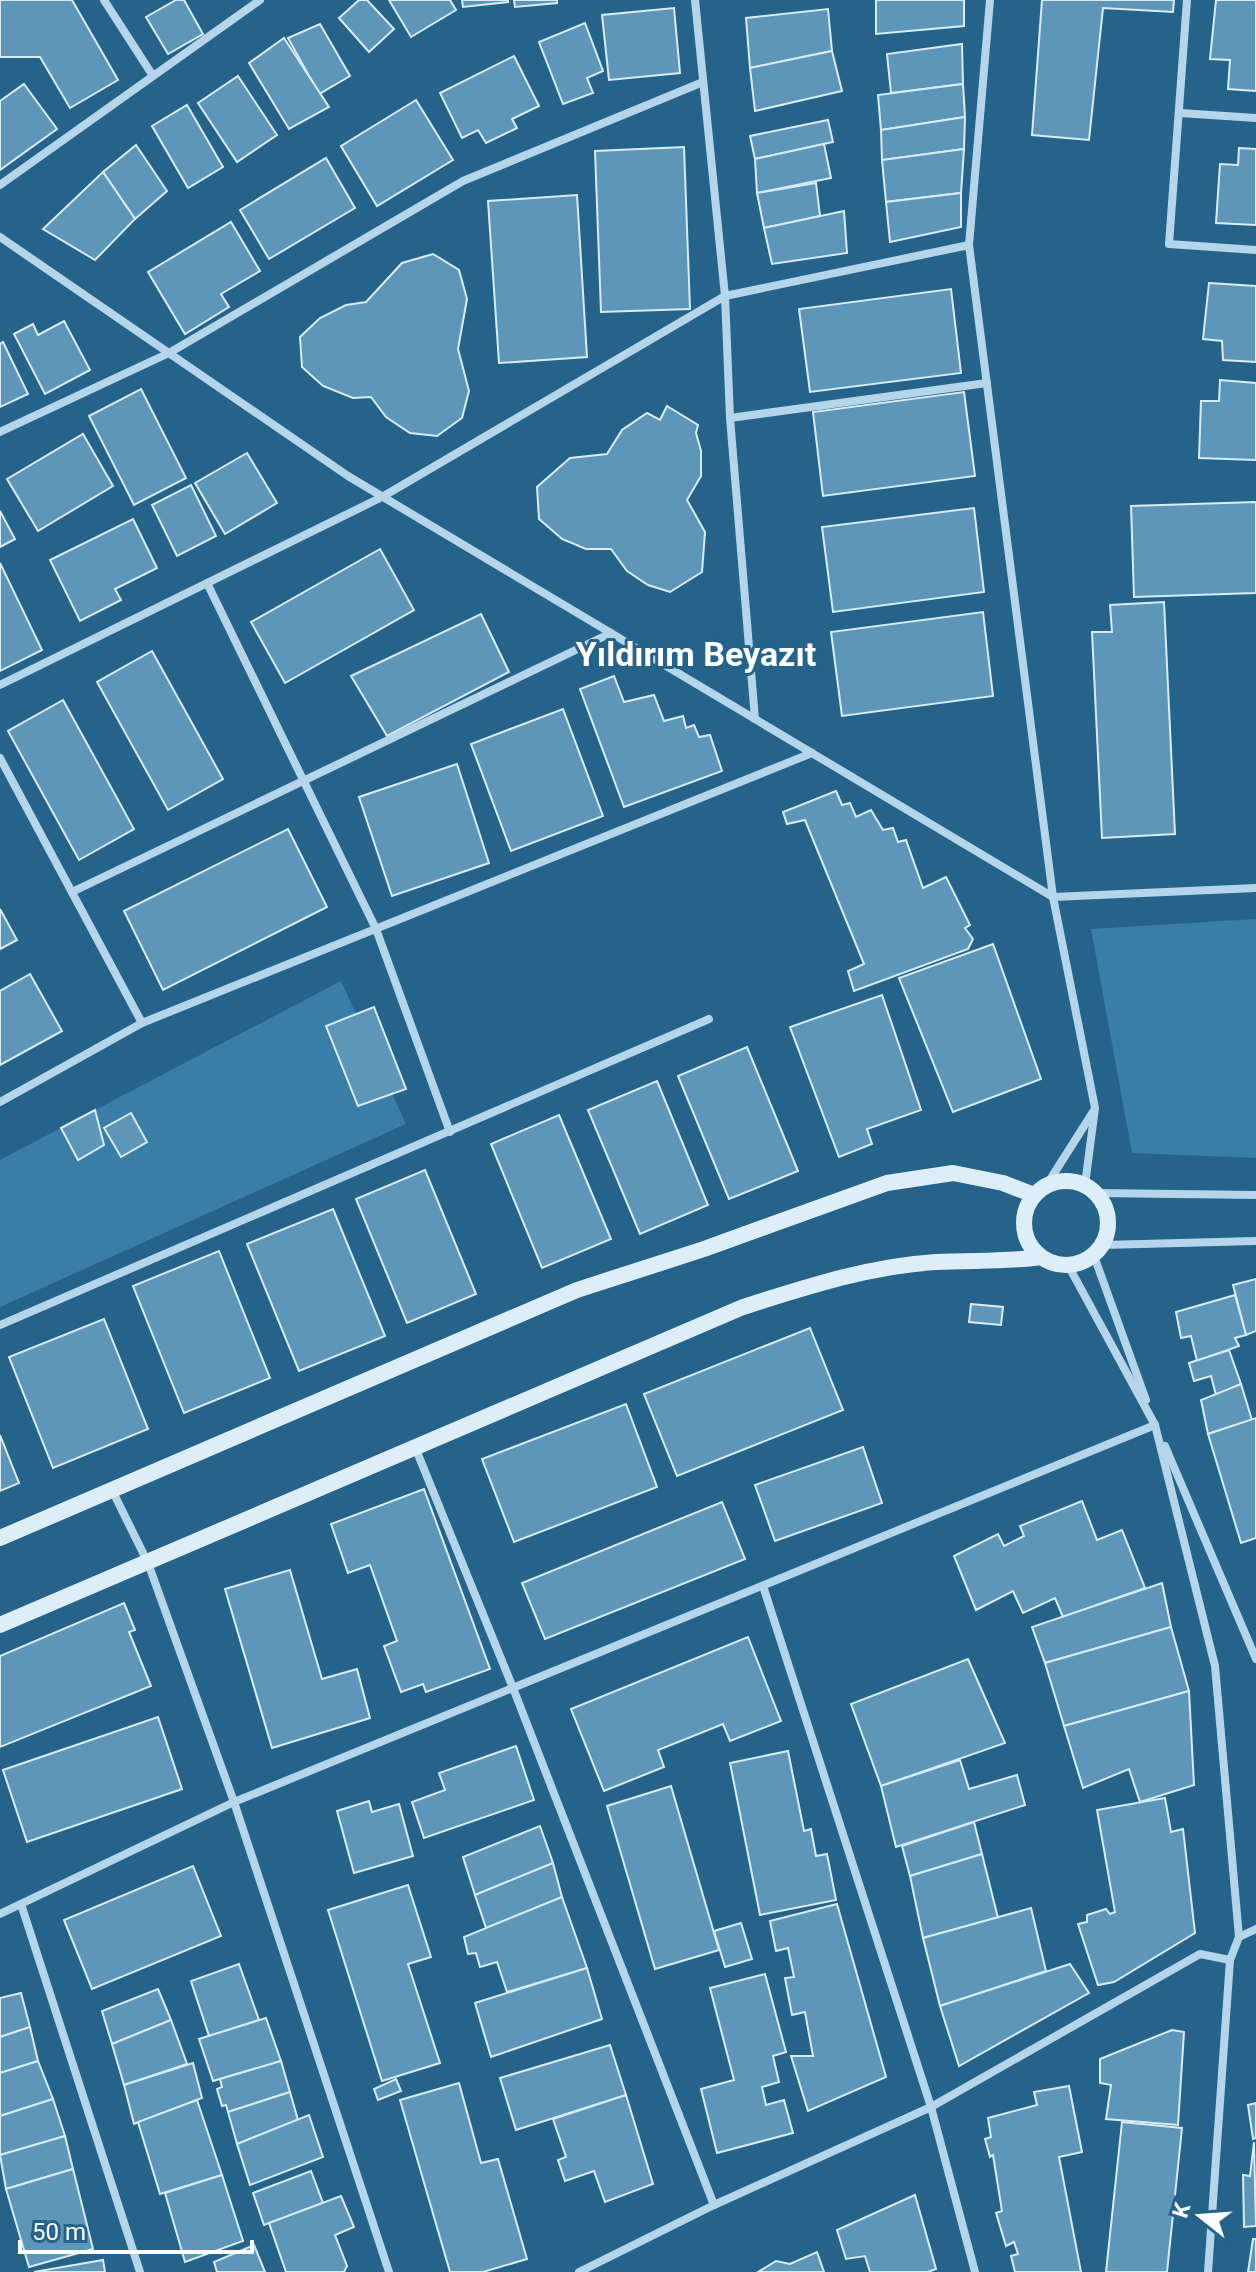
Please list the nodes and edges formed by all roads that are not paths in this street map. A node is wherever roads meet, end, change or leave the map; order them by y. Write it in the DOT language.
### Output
graph roads {
  1 [pos="104,0"];
  2 [pos="260,0"];
  3 [pos="695,0"];
  4 [pos="990,0"];
  5 [pos="1187,0"];
  6 [pos="153,76"];
  7 [pos="703,82"];
  8 [pos="1180,113"];
  9 [pos="1256,118"];
  10 [pos="0,185"];
  11 [pos="0,237"];
  12 [pos="969,245"];
  13 [pos="1256,250"];
  14 [pos="725,296"];
  15 [pos="169,353"];
  16 [pos="987,383"];
  17 [pos="730,418"];
  18 [pos="0,432"];
  19 [pos="382,497"];
  20 [pos="207,583"];
  21 [pos="611,633"];
  22 [pos="0,685"];
  23 [pos="755,719"];
  24 [pos="812,753"];
  25 [pos="0,758"];
  26 [pos="305,780"];
  27 [pos="1256,888"];
  28 [pos="72,892"];
  29 [pos="1053,897"];
  30 [pos="376,929"];
  31 [pos="709,1019"];
  32 [pos="142,1023"];
  33 [pos="0,1102"];
  34 [pos="1095,1108"];
  35 [pos="450,1132"];
  36 [pos="1090,1189"];
  37 [pos="1040,1191"];
  38 [pos="1256,1195"];
  39 [pos="1256,1241"];
  40 [pos="1098,1250"];
  41 [pos="1041,1257"];
  42 [pos="1068,1265"];
  43 [pos="0,1325"];
  44 [pos="1155,1425"];
  45 [pos="415,1447"];
  46 [pos="112,1490"];
  47 [pos="0,1538"];
  48 [pos="148,1563"];
  49 [pos="763,1586"];
  50 [pos="0,1625"];
  51 [pos="1256,1659"];
  52 [pos="513,1688"];
  53 [pos="234,1802"];
  54 [pos="21,1904"];
  55 [pos="0,1914"];
  56 [pos="1256,1929"];
  57 [pos="1239,1937"];
  58 [pos="1230,1960"];
  59 [pos="931,2107"];
  60 [pos="714,2205"];
  61 [pos="140,2272"];
  62 [pos="389,2272"];
  63 [pos="579,2272"];
  64 [pos="975,2272"];
  65 [pos="1208,2272"];
  1 -- 6 [label="street"];
  2 -- 6 [label="street"];
  3 -- 7 [label="street"];
  4 -- 12 [label="street"];
  5 -- 8 [label="street"];
  6 -- 10 [label="street"];
  7 -- 14 [label="street"];
  7 -- 15 [label="street"];
  8 -- 9 [label="street"];
  8 -- 13 [label="street"];
  11 -- 15 [label="street"];
  12 -- 14 [label="street"];
  12 -- 16 [label="street"];
  14 -- 17 [label="street"];
  14 -- 19 [label="street"];
  15 -- 18 [label="street"];
  15 -- 19 [label="street"];
  16 -- 17 [label="street"];
  16 -- 29 [label="street"];
  17 -- 23 [label="street"];
  19 -- 20 [label="street"];
  19 -- 21 [label="street"];
  20 -- 22 [label="street"];
  20 -- 26 [label="street"];
  21 -- 23 [label="street"];
  21 -- 26 [label="street"];
  23 -- 24 [label="street"];
  24 -- 29 [label="street"];
  24 -- 30 [label="street"];
  25 -- 28 [label="street"];
  26 -- 28 [label="street"];
  26 -- 30 [label="street"];
  27 -- 29 [label="street"];
  28 -- 32 [label="street"];
  29 -- 34 [label="street"];
  30 -- 32 [label="street"];
  30 -- 35 [label="street"];
  31 -- 35 [label="street"];
  32 -- 33 [label="street"];
  34 -- 36 [label="street"];
  34 -- 37 [label="street"];
  35 -- 43 [label="street"];
  36 -- 37 [label="street"];
  36 -- 38 [label="street"];
  36 -- 40 [label="street"];
  37 -- 41 [label="street"];
  37 -- 46 [label="street"];
  39 -- 40 [label="street"];
  40 -- 42 [label="street"];
  40 -- 44 [label="street"];
  41 -- 42 [label="street"];
  41 -- 45 [label="street"];
  42 -- 44 [label="street"];
  44 -- 49 [label="street"];
  44 -- 51 [label="street"];
  44 -- 57 [label="street"];
  45 -- 48 [label="street"];
  45 -- 52 [label="street"];
  46 -- 47 [label="street"];
  46 -- 48 [label="street"];
  48 -- 50 [label="street"];
  48 -- 53 [label="street"];
  49 -- 52 [label="street"];
  49 -- 59 [label="street"];
  52 -- 53 [label="street"];
  52 -- 60 [label="street"];
  53 -- 54 [label="street"];
  53 -- 62 [label="street"];
  54 -- 55 [label="street"];
  54 -- 61 [label="street"];
  56 -- 57 [label="street"];
  57 -- 58 [label="street"];
  58 -- 59 [label="street"];
  58 -- 65 [label="street"];
  59 -- 60 [label="street"];
  59 -- 64 [label="street"];
  60 -- 63 [label="street"];
}
